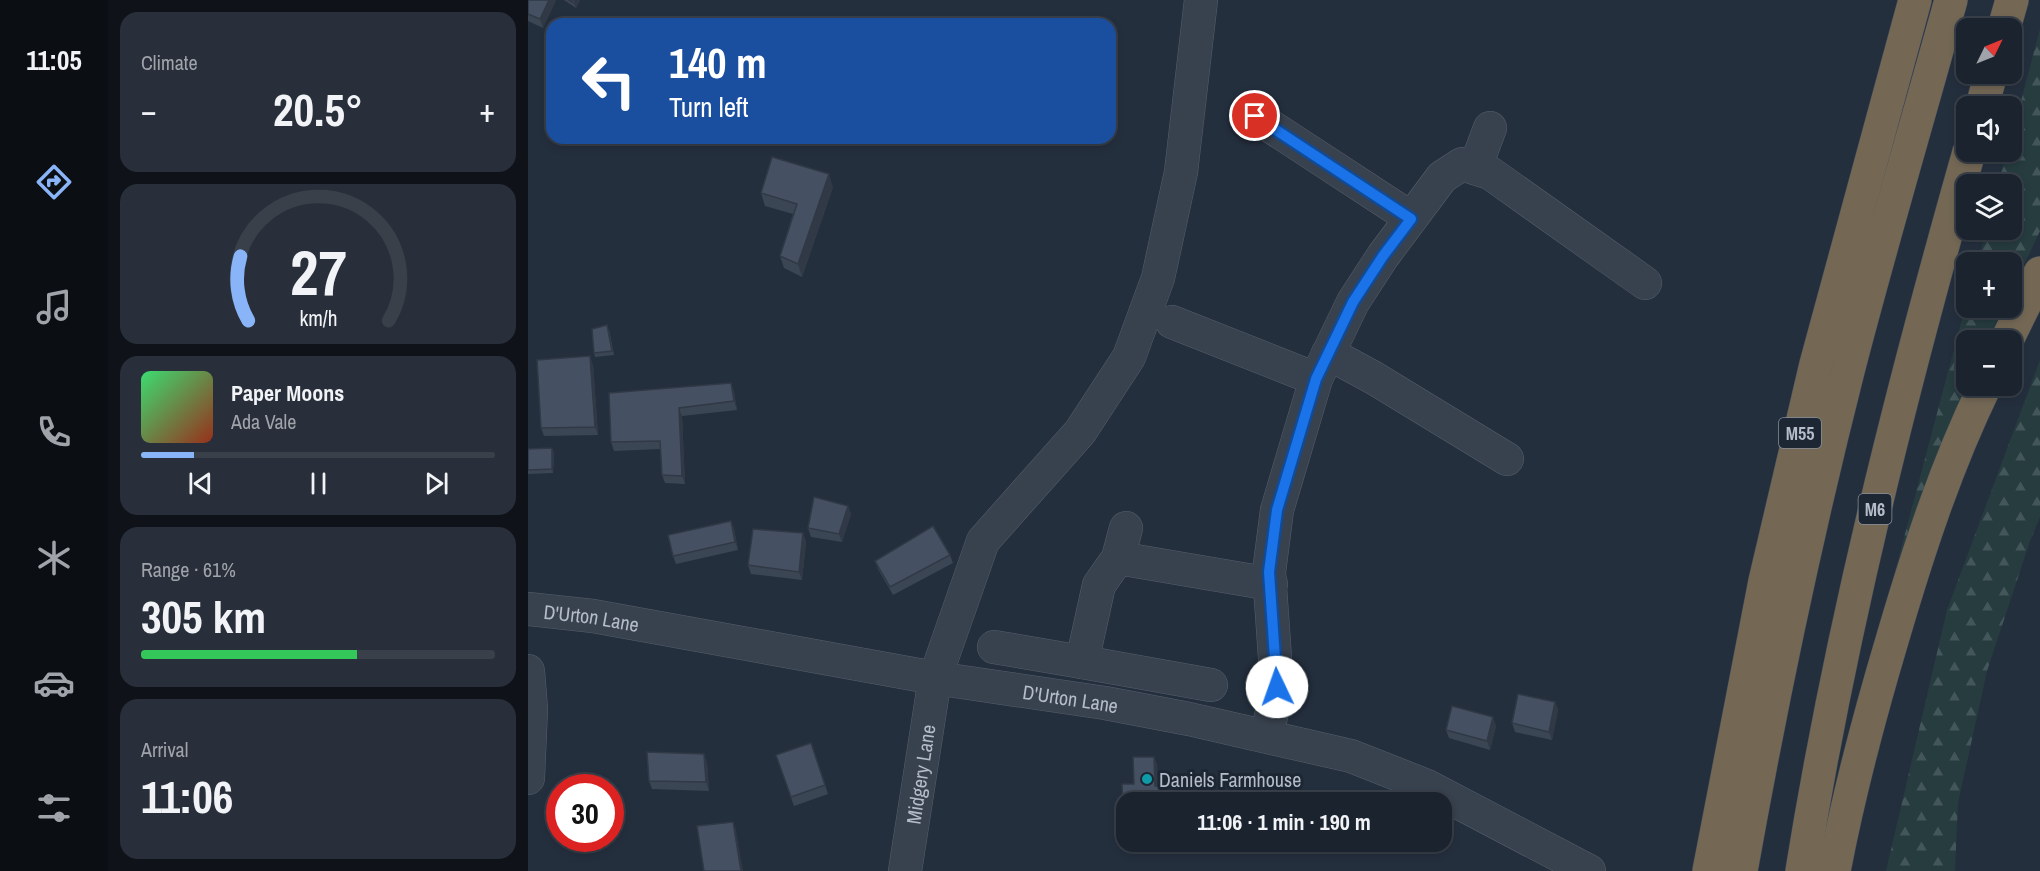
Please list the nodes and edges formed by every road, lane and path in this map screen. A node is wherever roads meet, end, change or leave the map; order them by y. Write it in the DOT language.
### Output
graph roads {
  1 [pos="1201,0"];
  2 [pos="1915,0"];
  3 [pos="1952,0"];
  4 [pos="2012,0"];
  5 [pos="2007,18"];
  6 [pos="1255,116"];
  7 [pos="1490,128"];
  8 [pos="1966,162"];
  9 [pos="1475,168"];
  10 [pos="1411,219"];
  11 [pos="1645,283"];
  12 [pos="2034,286"];
  13 [pos="1172,322"];
  14 [pos="2012,330"];
  15 [pos="2017,330"];
  16 [pos="1322,366"];
  17 [pos="1981,396"];
  18 [pos="1993,396"];
  19 [pos="1507,459"];
  20 [pos="1270,584"];
  21 [pos="528,609"];
  22 [pos="994,647"];
  23 [pos="1082,662"];
  24 [pos="528,671"];
  25 [pos="934,678"];
  26 [pos="1211,685"];
  27 [pos="1267,736"];
  28 [pos="528,778"];
  29 [pos="905,871"];
  30 [pos="1589,871"];
  31 [pos="1709,871"];
  32 [pos="1741,871"];
  33 [pos="1802,871"];
  34 [pos="1834,871"];
  35 [pos="1853,871"];
  1 -- 25 [label="street, Midgery Lane"];
  2 -- 31 [label="highway, M55"];
  3 -- 32 [label="highway"];
  4 -- 5 [label="highway"];
  6 -- 10 [label="street"];
  7 -- 9 [label="street"];
  8 -- 33 [label="highway, M6"];
  9 -- 10 [label="street"];
  9 -- 11 [label="street"];
  10 -- 16 [label="street"];
  12 -- 14 [label="highway"];
  12 -- 15 [label="highway"];
  13 -- 16 [label="street"];
  16 -- 19 [label="street"];
  16 -- 20 [label="street"];
  17 -- 34 [label="highway"];
  18 -- 35 [label="highway"];
  20 -- 23 [label="street"];
  20 -- 27 [label="street"];
  21 -- 25 [label="street, D'Urton Lane"];
  22 -- 23 [label="street"];
  23 -- 26 [label="street"];
  24 -- 28 [label="street"];
  25 -- 27 [label="street, D'Urton Lane"];
  25 -- 29 [label="street, Midgery Lane"];
  27 -- 30 [label="street, D'Urton Lane"];
}
